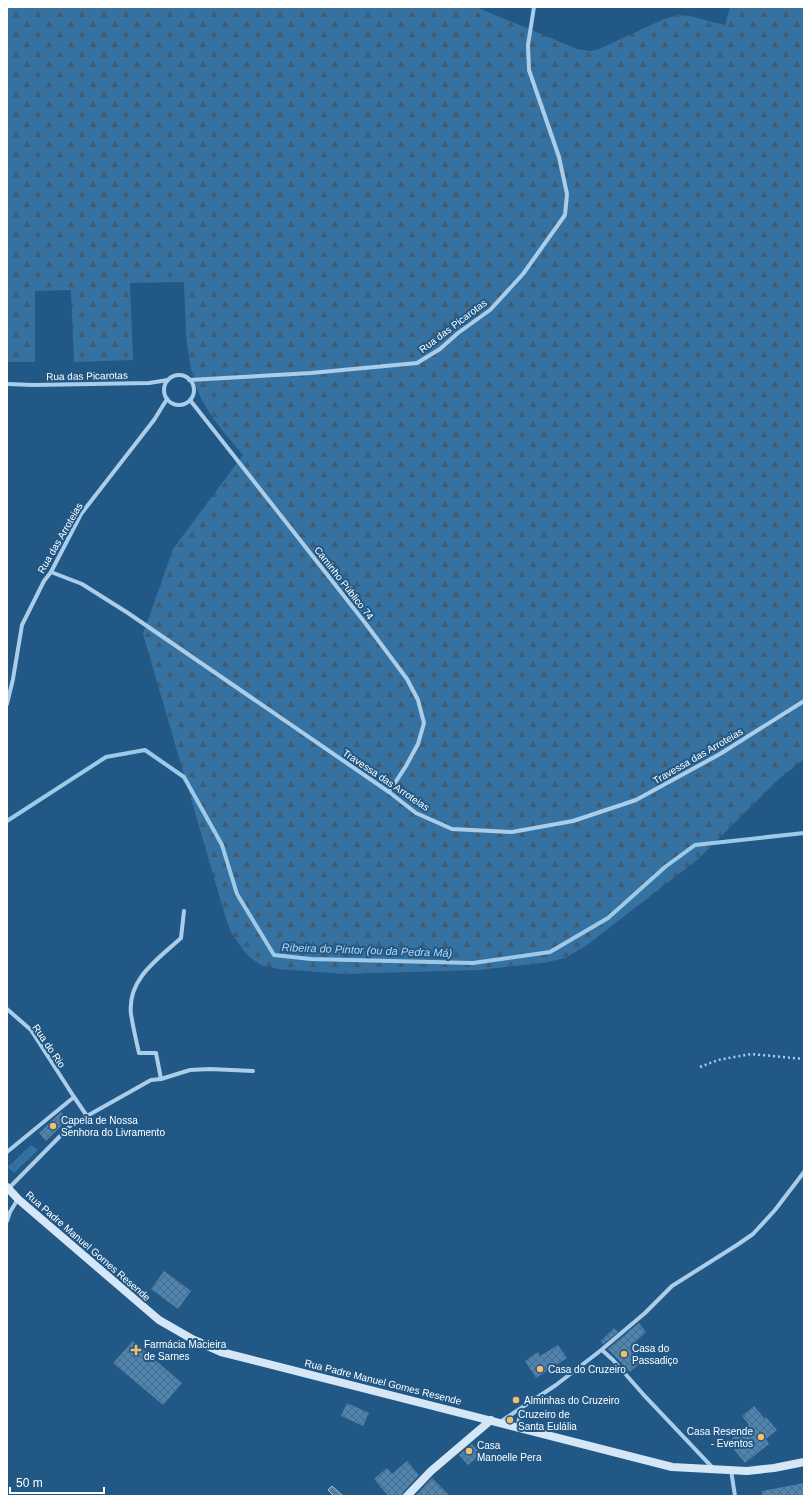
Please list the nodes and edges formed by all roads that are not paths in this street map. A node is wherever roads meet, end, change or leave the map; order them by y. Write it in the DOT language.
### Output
graph roads {
  1 [pos="534,7"];
  2 [pos="168,380"];
  3 [pos="190,380"];
  4 [pos="7,384"];
  5 [pos="167,399"];
  6 [pos="190,400"];
  7 [pos="51,572"];
  8 [pos="804,701"];
  9 [pos="7,704"];
  10 [pos="389,792"];
  11 [pos="184,911"];
  12 [pos="7,1009"];
  13 [pos="253,1072"];
  14 [pos="161,1079"];
  15 [pos="74,1097"];
  16 [pos="86,1116"];
  17 [pos="7,1152"];
  18 [pos="804,1172"];
  19 [pos="8,1188"];
  20 [pos="18,1199"];
  21 [pos="7,1221"];
  22 [pos="602,1350"];
  23 [pos="520,1409"];
  24 [pos="491,1420"];
  25 [pos="500,1422"];
  26 [pos="518,1427"];
  27 [pos="804,1462"];
  28 [pos="715,1469"];
  29 [pos="731,1470"];
  30 [pos="407,1496"];
  31 [pos="734,1496"];
  1 -- 3 [label="street, Rua das Picarotas"];
  2 -- 3 [label="street"];
  2 -- 4 [label="street, Rua das Picarotas"];
  2 -- 5 [label="street"];
  3 -- 6 [label="street"];
  5 -- 6 [label="street"];
  5 -- 7 [label="street, Rua das Arroteias"];
  6 -- 10 [label="street, Caminho Público 74"];
  7 -- 9 [label="street, Rua das Arroteias"];
  7 -- 10 [label="street, Travessa das Arroteias"];
  8 -- 10 [label="street, Travessa das Arroteias"];
  11 -- 14 [label="street"];
  12 -- 15 [label="street, Rua do Rio"];
  13 -- 14 [label="street"];
  14 -- 16 [label="street"];
  15 -- 16 [label="street, Rua do Rio"];
  15 -- 17 [label="street"];
  16 -- 19 [label="street"];
  18 -- 22 [label="street"];
  19 -- 20 [label="main road, Rua Padre Manuel Gomes Resende"];
  20 -- 21 [label="street"];
  20 -- 24 [label="main road, Rua Padre Manuel Gomes Resende"];
  22 -- 23 [label="street"];
  22 -- 28 [label="street"];
  23 -- 25 [label="street"];
  23 -- 26 [label="street"];
  24 -- 25 [label="main road, Rua Padre Manuel Gomes Resende"];
  24 -- 30 [label="main road"];
  25 -- 26 [label="main road, Rua Padre Manuel Gomes Resende"];
  26 -- 28 [label="main road, Rua Padre Manuel Gomes Resende"];
  27 -- 29 [label="main road, Rua Padre Manuel Gomes Resende"];
  28 -- 29 [label="main road, Rua Padre Manuel Gomes Resende"];
  29 -- 31 [label="street"];
}
